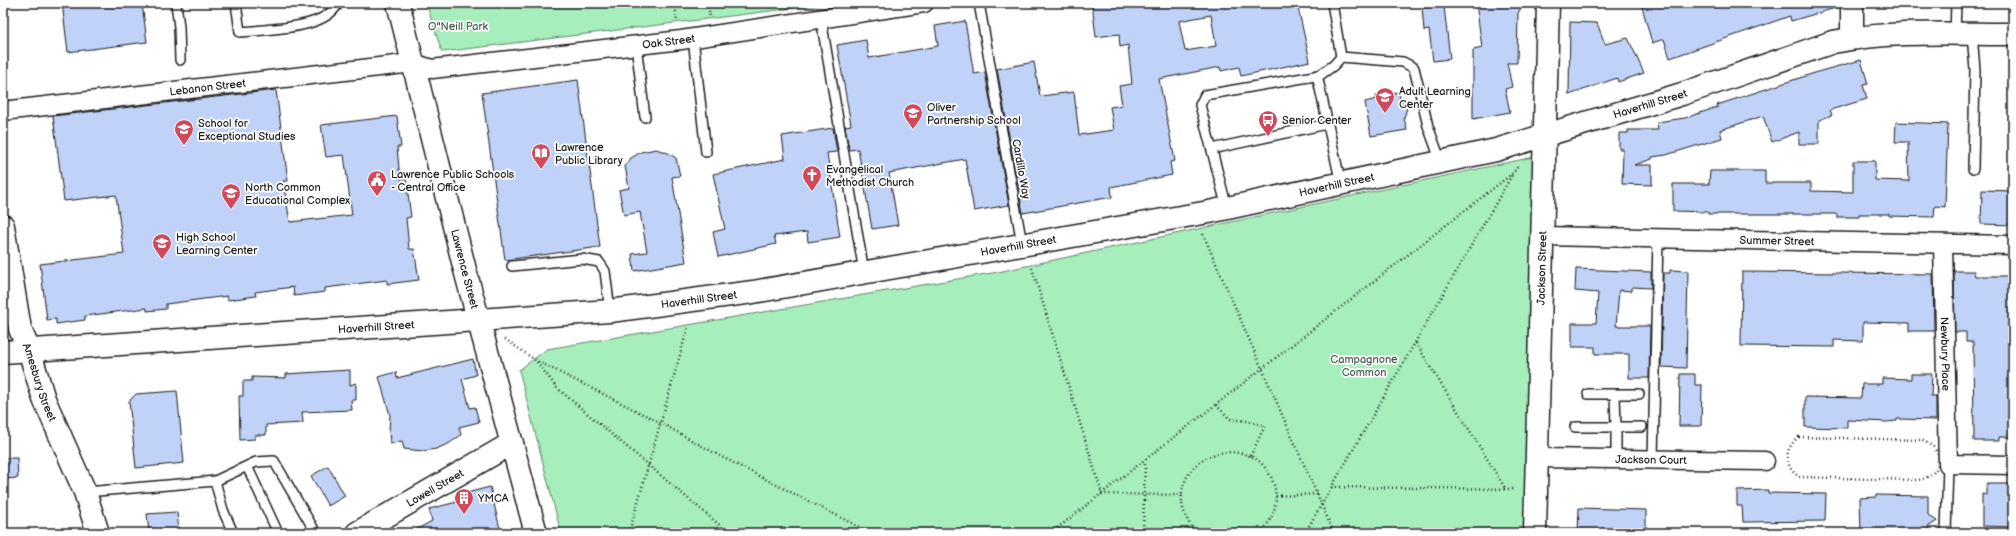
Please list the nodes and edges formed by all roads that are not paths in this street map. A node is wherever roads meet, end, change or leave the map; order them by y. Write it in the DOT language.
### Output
graph roads {
  1 [pos="176,3"];
  2 [pos="236,3"];
  3 [pos="338,3"];
  4 [pos="398,3"];
  5 [pos="924,3"];
  6 [pos="979,3"];
  7 [pos="1332,3"];
  8 [pos="1548,3"];
  9 [pos="1852,3"];
  10 [pos="1956,3"];
  11 [pos="821,19"];
  12 [pos="1963,34"];
  13 [pos="2013,34"];
  14 [pos="693,38"];
  15 [pos="1852,38"];
  16 [pos="636,45"];
  17 [pos="1341,57"];
  18 [pos="180,60"];
  19 [pos="413,63"];
  20 [pos="1317,75"];
  21 [pos="3,111"];
  22 [pos="645,117"];
  23 [pos="1327,124"];
  24 [pos="1544,135"];
  25 [pos="1212,149"];
  26 [pos="706,152"];
  27 [pos="1440,162"];
  28 [pos="1973,169"];
  29 [pos="1341,184"];
  30 [pos="1227,208"];
  31 [pos="3,230"];
  32 [pos="1541,236"];
  33 [pos="1658,238"];
  34 [pos="1022,244"];
  35 [pos="1943,244"];
  36 [pos="2013,245"];
  37 [pos="512,266"];
  38 [pos="864,272"];
  39 [pos="610,311"];
  40 [pos="479,320"];
  41 [pos="29,350"];
  42 [pos="3,352"];
  43 [pos="1588,394"];
  44 [pos="1615,394"];
  45 [pos="1639,394"];
  46 [pos="1575,427"];
  47 [pos="1616,427"];
  48 [pos="1642,427"];
  49 [pos="512,443"];
  50 [pos="1536,458"];
  51 [pos="1616,459"];
  52 [pos="1653,459"];
  53 [pos="1765,460"];
  54 [pos="1948,464"];
  55 [pos="2013,465"];
  56 [pos="247,466"];
  57 [pos="215,481"];
  58 [pos="85,492"];
  59 [pos="98,533"];
  60 [pos="233,533"];
  61 [pos="278,533"];
  62 [pos="316,533"];
  63 [pos="357,533"];
  64 [pos="536,533"];
  65 [pos="1535,533"];
  66 [pos="1946,533"];
  1 -- 18 [label="lane"];
  2 -- 3 [label="lane"];
  4 -- 19 [label="main road, Lawrence Street"];
  5 -- 11 [label="street, Oak Street"];
  6 -- 34 [label="lane, Cardillo Way"];
  7 -- 17 [label="lane"];
  8 -- 24 [label="main road, Jackson Street"];
  9 -- 15 [label="main road"];
  10 -- 12 [label="lane"];
  11 -- 14 [label="street, Oak Street"];
  11 -- 38 [label="lane"];
  12 -- 13 [label="main road, Haverhill Street"];
  12 -- 15 [label="main road, Haverhill Street"];
  12 -- 28 [label="lane"];
  14 -- 16 [label="street, Oak Street"];
  14 -- 26 [label="lane"];
  15 -- 24 [label="main road, Haverhill Street"];
  16 -- 19 [label="street, Oak Street"];
  16 -- 22 [label="lane"];
  17 -- 20 [label="lane"];
  17 -- 27 [label="lane"];
  19 -- 21 [label="street, Lebanon Street"];
  19 -- 40 [label="main road, Lawrence Street"];
  20 -- 23 [label="lane"];
  20 -- 25 [label="lane"];
  23 -- 25 [label="lane"];
  23 -- 29 [label="lane"];
  24 -- 27 [label="main road, Haverhill Street"];
  24 -- 32 [label="main road, Jackson Street"];
  25 -- 30 [label="lane"];
  27 -- 29 [label="main road, Haverhill Street"];
  29 -- 30 [label="main road, Haverhill Street"];
  30 -- 34 [label="main road, Haverhill Street"];
  31 -- 41 [label="main road, Amesbury Street"];
  32 -- 33 [label="street, Summer Street"];
  32 -- 50 [label="main road, Jackson Street"];
  33 -- 35 [label="street, Summer Street"];
  33 -- 52 [label="lane"];
  34 -- 38 [label="main road, Haverhill Street"];
  35 -- 36 [label="street, Summer Street"];
  35 -- 54 [label="street, Newbury Place"];
  37 -- 39 [label="lane"];
  38 -- 39 [label="main road, Haverhill Street"];
  39 -- 40 [label="main road, Haverhill Street"];
  40 -- 41 [label="main road, Haverhill Street"];
  40 -- 49 [label="main road, Lawrence Street"];
  41 -- 42 [label="main road, Haverhill Street"];
  41 -- 58 [label="main road, Amesbury Street"];
  43 -- 44 [label="lane"];
  44 -- 45 [label="lane"];
  44 -- 47 [label="lane"];
  46 -- 47 [label="lane"];
  47 -- 48 [label="lane"];
  47 -- 51 [label="lane"];
  49 -- 63 [label="main road, Lowell Street"];
  49 -- 64 [label="main road, Lawrence Street"];
  50 -- 51 [label="street, Jackson Court"];
  50 -- 65 [label="main road, Jackson Street"];
  51 -- 52 [label="street, Jackson Court"];
  52 -- 53 [label="street, Jackson Court"];
  54 -- 55 [label="street"];
  54 -- 66 [label="lane"];
  56 -- 57 [label="lane"];
  56 -- 61 [label="lane"];
  56 -- 62 [label="lane"];
  57 -- 58 [label="lane"];
  57 -- 60 [label="lane"];
  58 -- 59 [label="main road, Amesbury Street"];
}
